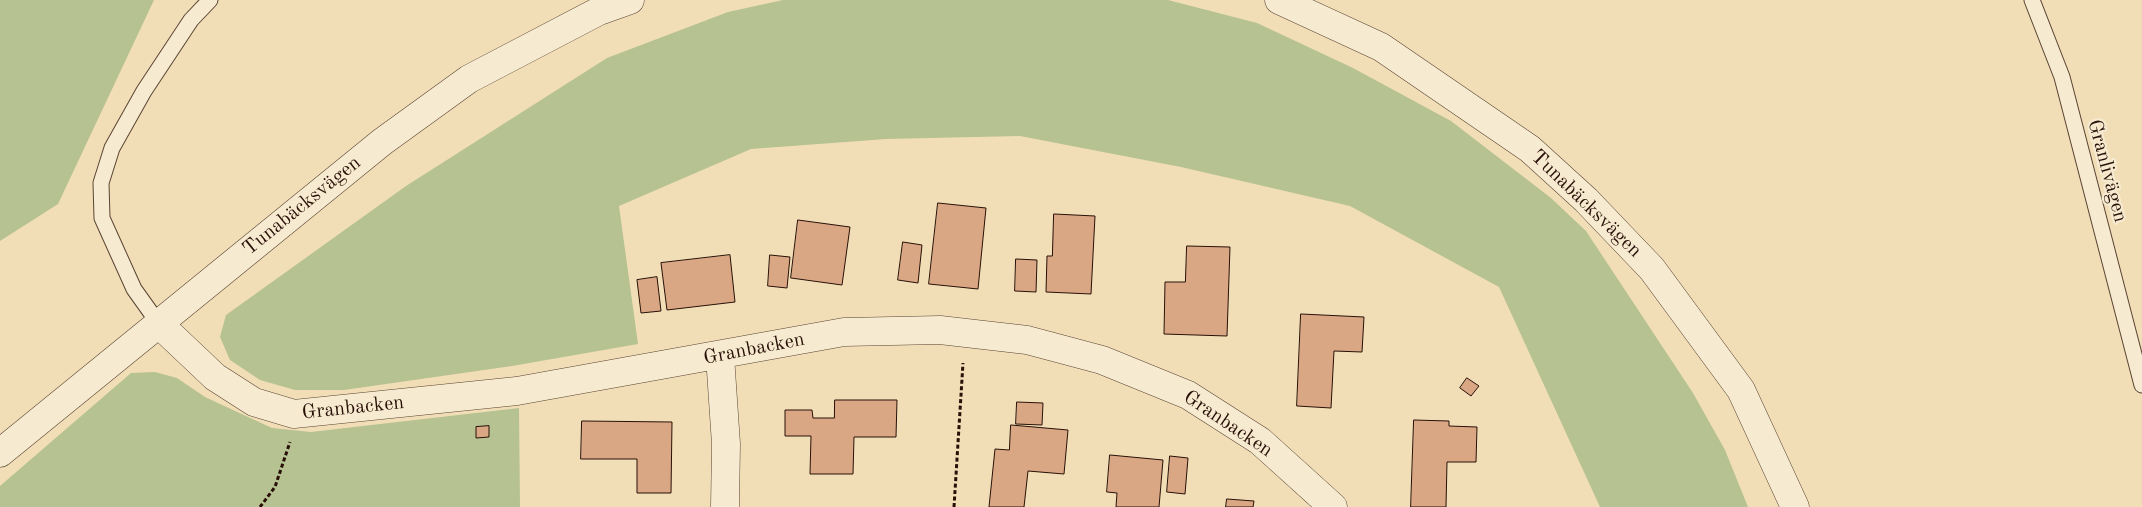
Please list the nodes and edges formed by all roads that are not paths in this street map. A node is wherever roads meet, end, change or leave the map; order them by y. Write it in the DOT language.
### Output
graph roads {
  1 [pos="210,0"];
  2 [pos="630,0"];
  3 [pos="1279,0"];
  4 [pos="2032,0"];
  5 [pos="159,324"];
  6 [pos="720,356"];
  7 [pos="2142,385"];
  8 [pos="0,453"];
  9 [pos="725,507"];
  10 [pos="1333,507"];
  11 [pos="1795,507"];
  1 -- 5 [label="lane"];
  2 -- 5 [label="street, Tunabäcksvägen"];
  3 -- 11 [label="street, Tunabäcksvägen"];
  4 -- 7 [label="lane, Granlivägen"];
  5 -- 6 [label="street, Granbacken"];
  5 -- 8 [label="street, Tunabäcksvägen"];
  6 -- 9 [label="street"];
  6 -- 10 [label="street, Granbacken"];
}
